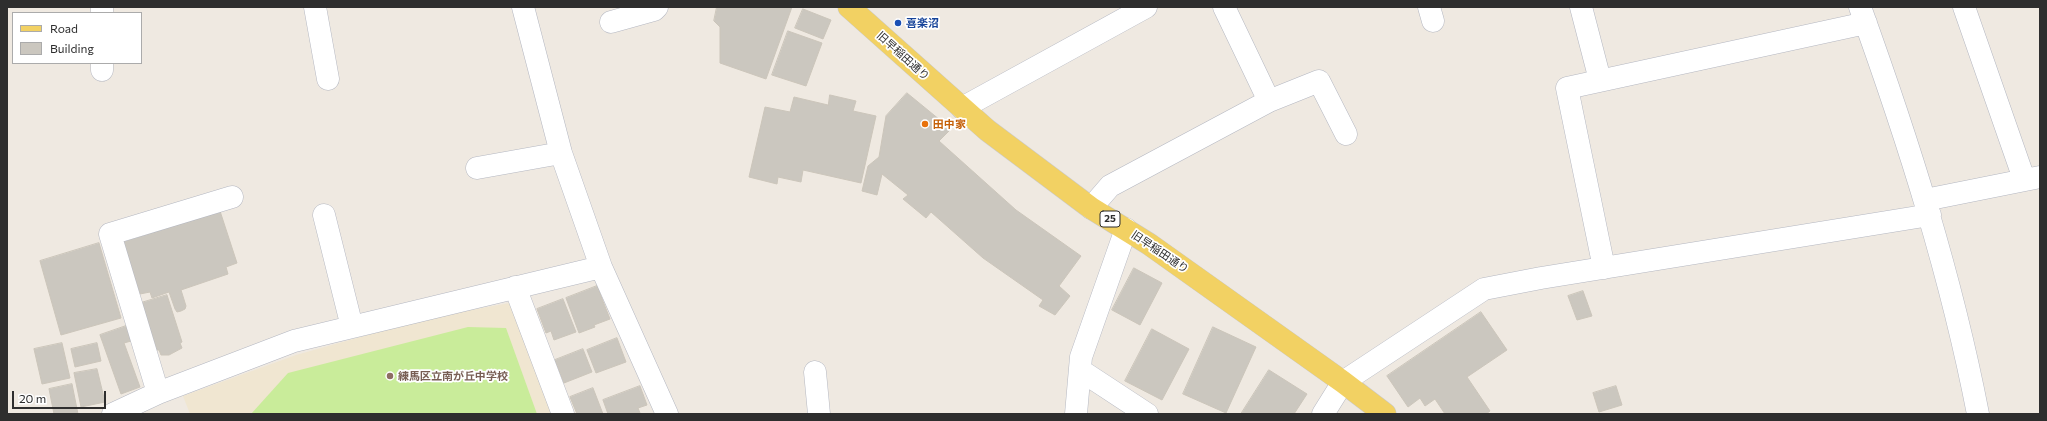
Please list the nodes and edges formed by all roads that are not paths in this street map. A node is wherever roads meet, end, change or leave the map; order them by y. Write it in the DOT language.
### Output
graph roads {
  1 [pos="315,7"];
  2 [pos="523,7"];
  3 [pos="657,7"];
  4 [pos="849,7"];
  5 [pos="1146,7"];
  6 [pos="1224,7"];
  7 [pos="1580,7"];
  8 [pos="1964,7"];
  9 [pos="1863,15"];
  10 [pos="611,22"];
  11 [pos="328,79"];
  12 [pos="1600,80"];
  13 [pos="1269,101"];
  14 [pos="962,108"];
  15 [pos="1346,134"];
  16 [pos="561,153"];
  17 [pos="477,168"];
  18 [pos="2032,178"];
  19 [pos="232,197"];
  20 [pos="1928,207"];
  21 [pos="1091,208"];
  22 [pos="324,216"];
  23 [pos="1126,229"];
  24 [pos="601,266"];
  25 [pos="1604,268"];
  26 [pos="515,287"];
  27 [pos="352,327"];
  28 [pos="1080,370"];
  29 [pos="815,372"];
  30 [pos="1343,382"];
  31 [pos="158,393"];
  32 [pos="112,414"];
  33 [pos="563,414"];
  34 [pos="667,414"];
  35 [pos="819,414"];
  36 [pos="1076,414"];
  37 [pos="1147,414"];
  38 [pos="1323,414"];
  39 [pos="1385,414"];
  40 [pos="1978,414"];
  1 -- 11 [label="street"];
  2 -- 16 [label="street"];
  3 -- 10 [label="street"];
  4 -- 14 [label="main road, 旧早稲田通り / 25"];
  5 -- 14 [label="street"];
  6 -- 13 [label="street"];
  7 -- 12 [label="street"];
  8 -- 18 [label="street"];
  9 -- 12 [label="street"];
  9 -- 20 [label="street"];
  12 -- 25 [label="street"];
  13 -- 15 [label="street"];
  13 -- 21 [label="street"];
  14 -- 21 [label="main road, 旧早稲田通り / 25"];
  16 -- 17 [label="street"];
  16 -- 24 [label="street"];
  18 -- 20 [label="street"];
  19 -- 31 [label="street"];
  20 -- 25 [label="street"];
  20 -- 40 [label="street"];
  21 -- 23 [label="main road, 旧早稲田通り / 25"];
  22 -- 27 [label="street"];
  23 -- 28 [label="street"];
  23 -- 30 [label="main road, 旧早稲田通り / 25"];
  24 -- 26 [label="street"];
  24 -- 34 [label="street"];
  25 -- 30 [label="street"];
  26 -- 27 [label="street"];
  26 -- 33 [label="street"];
  27 -- 31 [label="street"];
  28 -- 36 [label="street"];
  28 -- 37 [label="street"];
  29 -- 35 [label="street"];
  30 -- 38 [label="street"];
  30 -- 39 [label="main road, 旧早稲田通り / 25"];
  31 -- 32 [label="street"];
}
